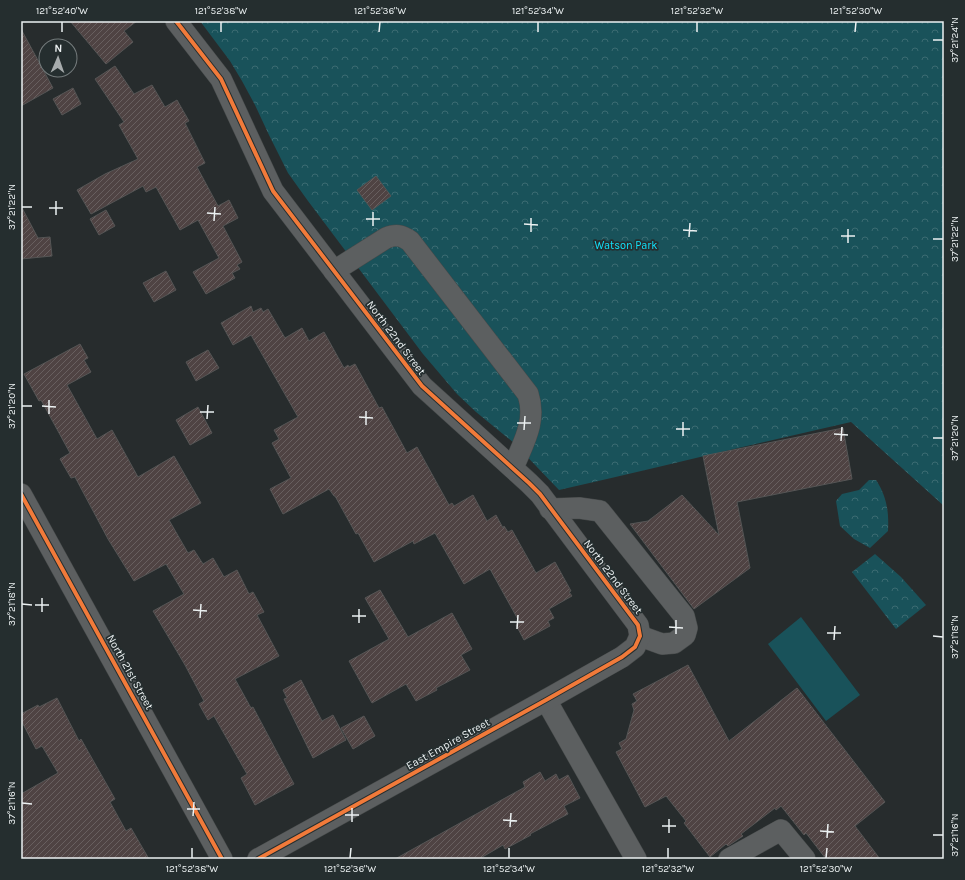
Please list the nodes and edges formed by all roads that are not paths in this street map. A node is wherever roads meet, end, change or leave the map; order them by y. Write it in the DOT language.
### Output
graph roads {
  1 [pos="176,21"];
  2 [pos="334,271"];
  3 [pos="513,468"];
  4 [pos="21,494"];
  5 [pos="550,509"];
  6 [pos="640,636"];
  7 [pos="546,700"];
  8 [pos="222,859"];
  9 [pos="258,859"];
  10 [pos="636,859"];
  11 [pos="729,859"];
  12 [pos="805,859"];
  1 -- 2 [label="street, North 22nd Street"];
  2 -- 3 [label="street, North 22nd Street"];
  2 -- 3 [label="street"];
  3 -- 5 [label="street, North 22nd Street"];
  4 -- 8 [label="street, North 21st Street"];
  5 -- 6 [label="street, North 22nd Street"];
  5 -- 6 [label="street"];
  6 -- 7 [label="street, East Empire Street"];
  7 -- 9 [label="street, East Empire Street"];
  7 -- 10 [label="street"];
  11 -- 12 [label="street"];
}
